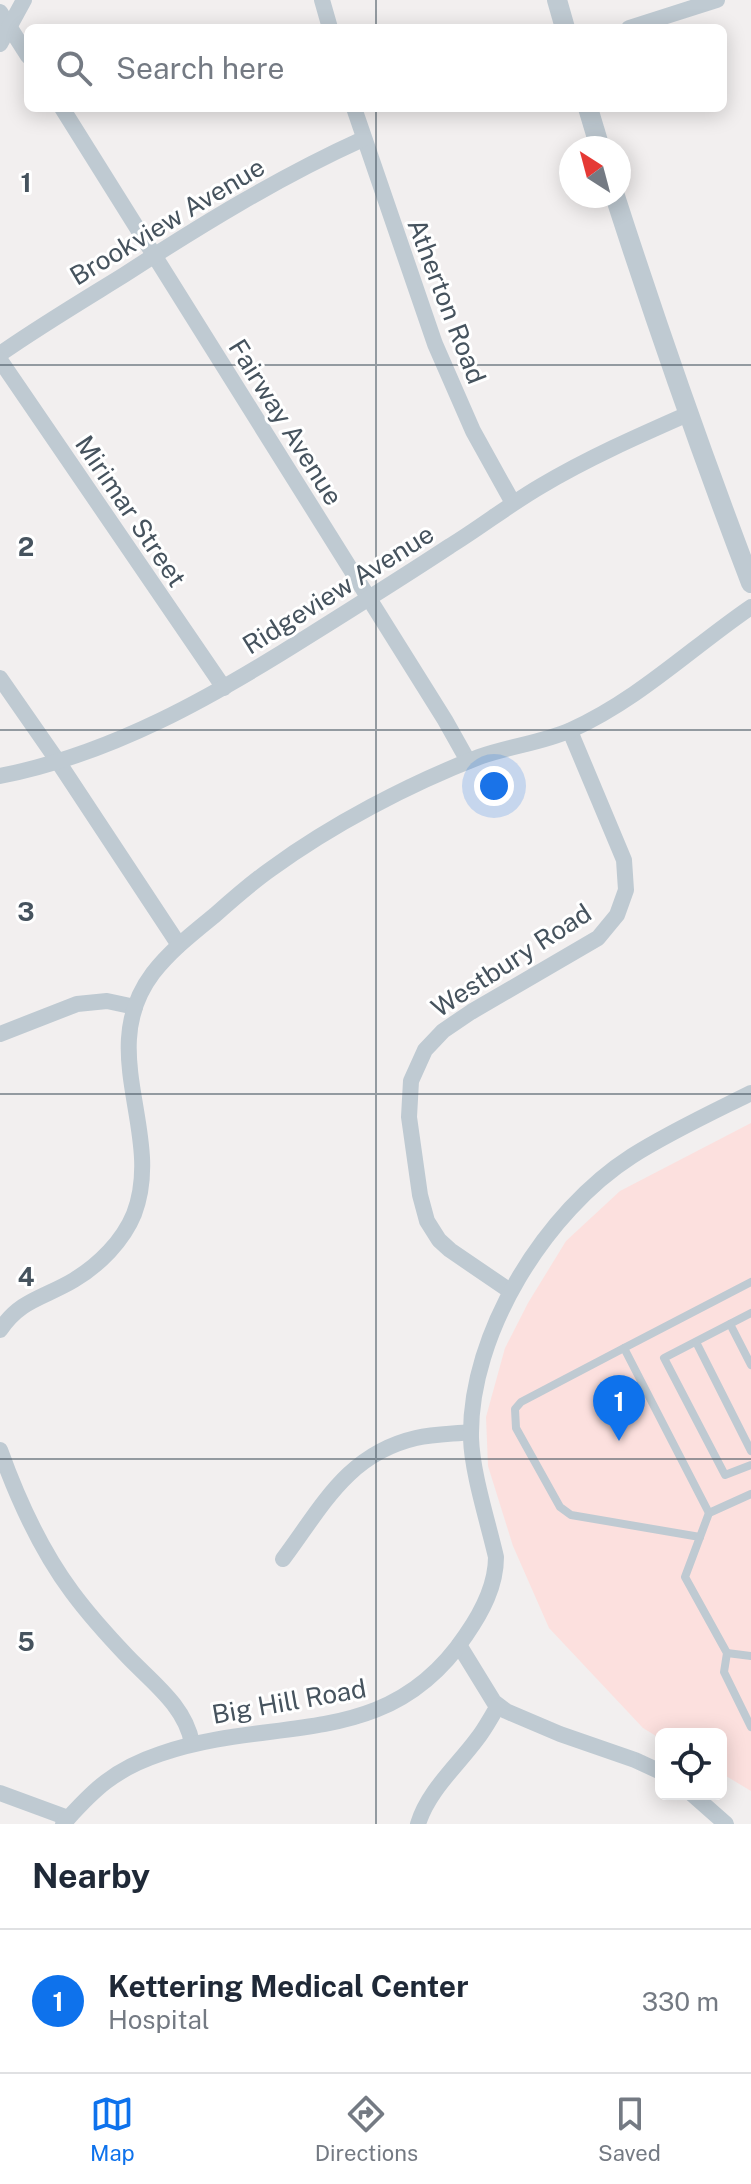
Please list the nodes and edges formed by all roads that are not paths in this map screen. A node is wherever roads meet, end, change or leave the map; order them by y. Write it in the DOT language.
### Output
graph roads {
  1 [pos="24,0"];
  2 [pos="322,0"];
  3 [pos="557,0"];
  4 [pos="717,0"];
  5 [pos="0,12"];
  6 [pos="329,24"];
  7 [pos="564,24"];
  8 [pos="642,24"];
  9 [pos="8,27"];
  10 [pos="0,44"];
  11 [pos="24,50"];
  12 [pos="65,112"];
  13 [pos="355,112"];
  14 [pos="589,112"];
  15 [pos="596,136"];
  16 [pos="363,139"];
  17 [pos="619,208"];
  18 [pos="155,255"];
  19 [pos="0,357"];
  20 [pos="688,414"];
  21 [pos="513,503"];
  22 [pos="751,583"];
  23 [pos="369,599"];
  24 [pos="751,607"];
  25 [pos="0,678"];
  26 [pos="224,688"];
  27 [pos="570,731"];
  28 [pos="57,760"];
  29 [pos="468,761"];
  30 [pos="0,776"];
  31 [pos="179,945"];
  32 [pos="135,1007"];
  33 [pos="0,1034"];
  34 [pos="751,1093"];
  35 [pos="751,1282"];
  36 [pos="510,1291"];
  37 [pos="751,1313"];
  38 [pos="730,1324"];
  39 [pos="0,1330"];
  40 [pos="696,1342"];
  41 [pos="624,1348"];
  42 [pos="751,1365"];
  43 [pos="471,1432"];
  44 [pos="0,1450"];
  45 [pos="751,1451"];
  46 [pos="751,1465"];
  47 [pos="751,1494"];
  48 [pos="709,1513"];
  49 [pos="700,1537"];
  50 [pos="283,1559"];
  51 [pos="459,1645"];
  52 [pos="727,1653"];
  53 [pos="751,1656"];
  54 [pos="498,1706"];
  55 [pos="751,1727"];
  56 [pos="192,1743"];
  57 [pos="655,1769"];
  58 [pos="0,1793"];
  59 [pos="699,1800"];
  60 [pos="66,1821"];
  61 [pos="418,1824"];
  62 [pos="726,1824"];
  1 -- 9 [label="street"];
  2 -- 6 [label="street"];
  3 -- 7 [label="street"];
  4 -- 8 [label="street"];
  5 -- 9 [label="street"];
  9 -- 10 [label="street"];
  9 -- 11 [label="street"];
  12 -- 18 [label="street, Fairway Avenue"];
  13 -- 16 [label="street, Atherton Road"];
  14 -- 15 [label="street"];
  16 -- 18 [label="street, Brookview Avenue"];
  16 -- 21 [label="street, Atherton Road"];
  17 -- 20 [label="street"];
  18 -- 19 [label="street, Brookview Avenue"];
  18 -- 23 [label="street, Fairway Avenue"];
  19 -- 26 [label="street, Mirimar Street"];
  20 -- 21 [label="street, Ridgeview Avenue"];
  20 -- 22 [label="street"];
  21 -- 23 [label="street, Ridgeview Avenue"];
  23 -- 26 [label="street, Ridgeview Avenue"];
  23 -- 29 [label="street, Fairway Avenue"];
  24 -- 27 [label="street"];
  25 -- 28 [label="street"];
  26 -- 28 [label="street, Ridgeview Avenue"];
  27 -- 29 [label="street"];
  27 -- 36 [label="street, Westbury Road"];
  28 -- 30 [label="street, Ridgeview Avenue"];
  28 -- 31 [label="street"];
  29 -- 31 [label="street"];
  31 -- 32 [label="street"];
  32 -- 33 [label="street"];
  32 -- 39 [label="street"];
  34 -- 36 [label="street, Big Hill Road"];
  35 -- 41 [label="lane"];
  36 -- 43 [label="street, Big Hill Road"];
  37 -- 38 [label="lane"];
  38 -- 40 [label="lane"];
  38 -- 42 [label="lane"];
  40 -- 45 [label="lane"];
  40 -- 46 [label="lane"];
  41 -- 48 [label="lane"];
  41 -- 49 [label="lane"];
  43 -- 50 [label="street"];
  43 -- 51 [label="street, Big Hill Road"];
  44 -- 56 [label="street"];
  47 -- 48 [label="lane"];
  48 -- 49 [label="lane"];
  49 -- 52 [label="lane"];
  51 -- 54 [label="street"];
  51 -- 56 [label="street, Big Hill Road"];
  52 -- 53 [label="lane"];
  52 -- 55 [label="lane"];
  54 -- 57 [label="street"];
  54 -- 61 [label="street"];
  56 -- 60 [label="street, Big Hill Road"];
  58 -- 60 [label="street"];
  59 -- 62 [label="street"];
}
